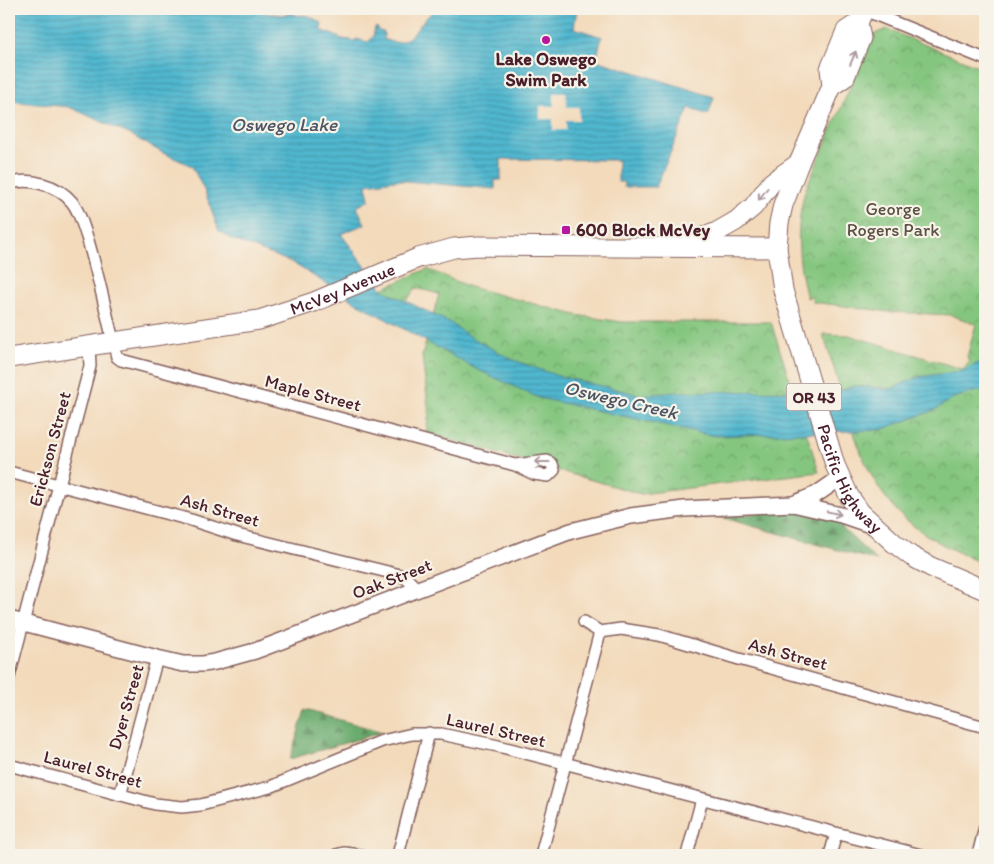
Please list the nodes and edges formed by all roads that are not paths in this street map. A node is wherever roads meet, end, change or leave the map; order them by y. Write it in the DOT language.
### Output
graph roads {
  1 [pos="862,14"];
  2 [pos="985,59"];
  3 [pos="799,163"];
  4 [pos="9,184"];
  5 [pos="678,246"];
  6 [pos="777,248"];
  7 [pos="114,342"];
  8 [pos="89,346"];
  9 [pos="9,358"];
  10 [pos="515,465"];
  11 [pos="9,472"];
  12 [pos="838,472"];
  13 [pos="58,484"];
  14 [pos="793,504"];
  15 [pos="874,526"];
  16 [pos="417,589"];
  17 [pos="985,590"];
  18 [pos="16,621"];
  19 [pos="584,622"];
  20 [pos="600,632"];
  21 [pos="158,658"];
  22 [pos="9,677"];
  23 [pos="985,726"];
  24 [pos="429,733"];
  25 [pos="566,764"];
  26 [pos="9,765"];
  27 [pos="120,795"];
  28 [pos="702,799"];
  29 [pos="985,827"];
  30 [pos="836,834"];
  31 [pos="336,855"];
  32 [pos="360,855"];
  33 [pos="398,855"];
  34 [pos="541,855"];
  35 [pos="687,855"];
  36 [pos="830,855"];
  37 [pos="921,855"];
  38 [pos="978,855"];
  1 -- 2 [label="street"];
  1 -- 3 [label="main road, OR 43"];
  3 -- 5 [label="main road, McVey Avenue, one-way"];
  3 -- 6 [label="main road, OR 43"];
  4 -- 7 [label="street, Maple Street"];
  5 -- 6 [label="main road, McVey Avenue"];
  5 -- 7 [label="main road, McVey Avenue"];
  6 -- 12 [label="main road, Pacific Highway / OR 43"];
  7 -- 8 [label="main road, McVey Avenue"];
  7 -- 10 [label="street, Maple Street"];
  8 -- 9 [label="main road, McVey Avenue"];
  8 -- 13 [label="street, Erickson Street"];
  11 -- 13 [label="street, Ash Street"];
  12 -- 14 [label="street, Oak Street"];
  12 -- 15 [label="main road, Pacific Highway / OR 43"];
  13 -- 16 [label="street, Ash Street"];
  13 -- 18 [label="street, Erickson Street"];
  14 -- 15 [label="street, Oak Street, one-way"];
  14 -- 16 [label="street, Oak Street"];
  15 -- 17 [label="main road, Pacific Highway / OR 43"];
  16 -- 21 [label="street, Oak Street"];
  18 -- 21 [label="street, Oak Street"];
  18 -- 22 [label="street, Erickson Street"];
  19 -- 20 [label="street"];
  20 -- 23 [label="street, Ash Street"];
  20 -- 25 [label="street"];
  21 -- 27 [label="street, Dyer Street"];
  24 -- 25 [label="street, Laurel Street"];
  24 -- 27 [label="street, Laurel Street"];
  24 -- 33 [label="street"];
  25 -- 28 [label="street, Laurel Street"];
  25 -- 34 [label="street"];
  26 -- 27 [label="street, Laurel Street"];
  28 -- 30 [label="street, Laurel Street"];
  28 -- 35 [label="street"];
  29 -- 38 [label="street"];
  30 -- 36 [label="street"];
  30 -- 37 [label="street, Laurel Street"];
  31 -- 32 [label="street"];
}
